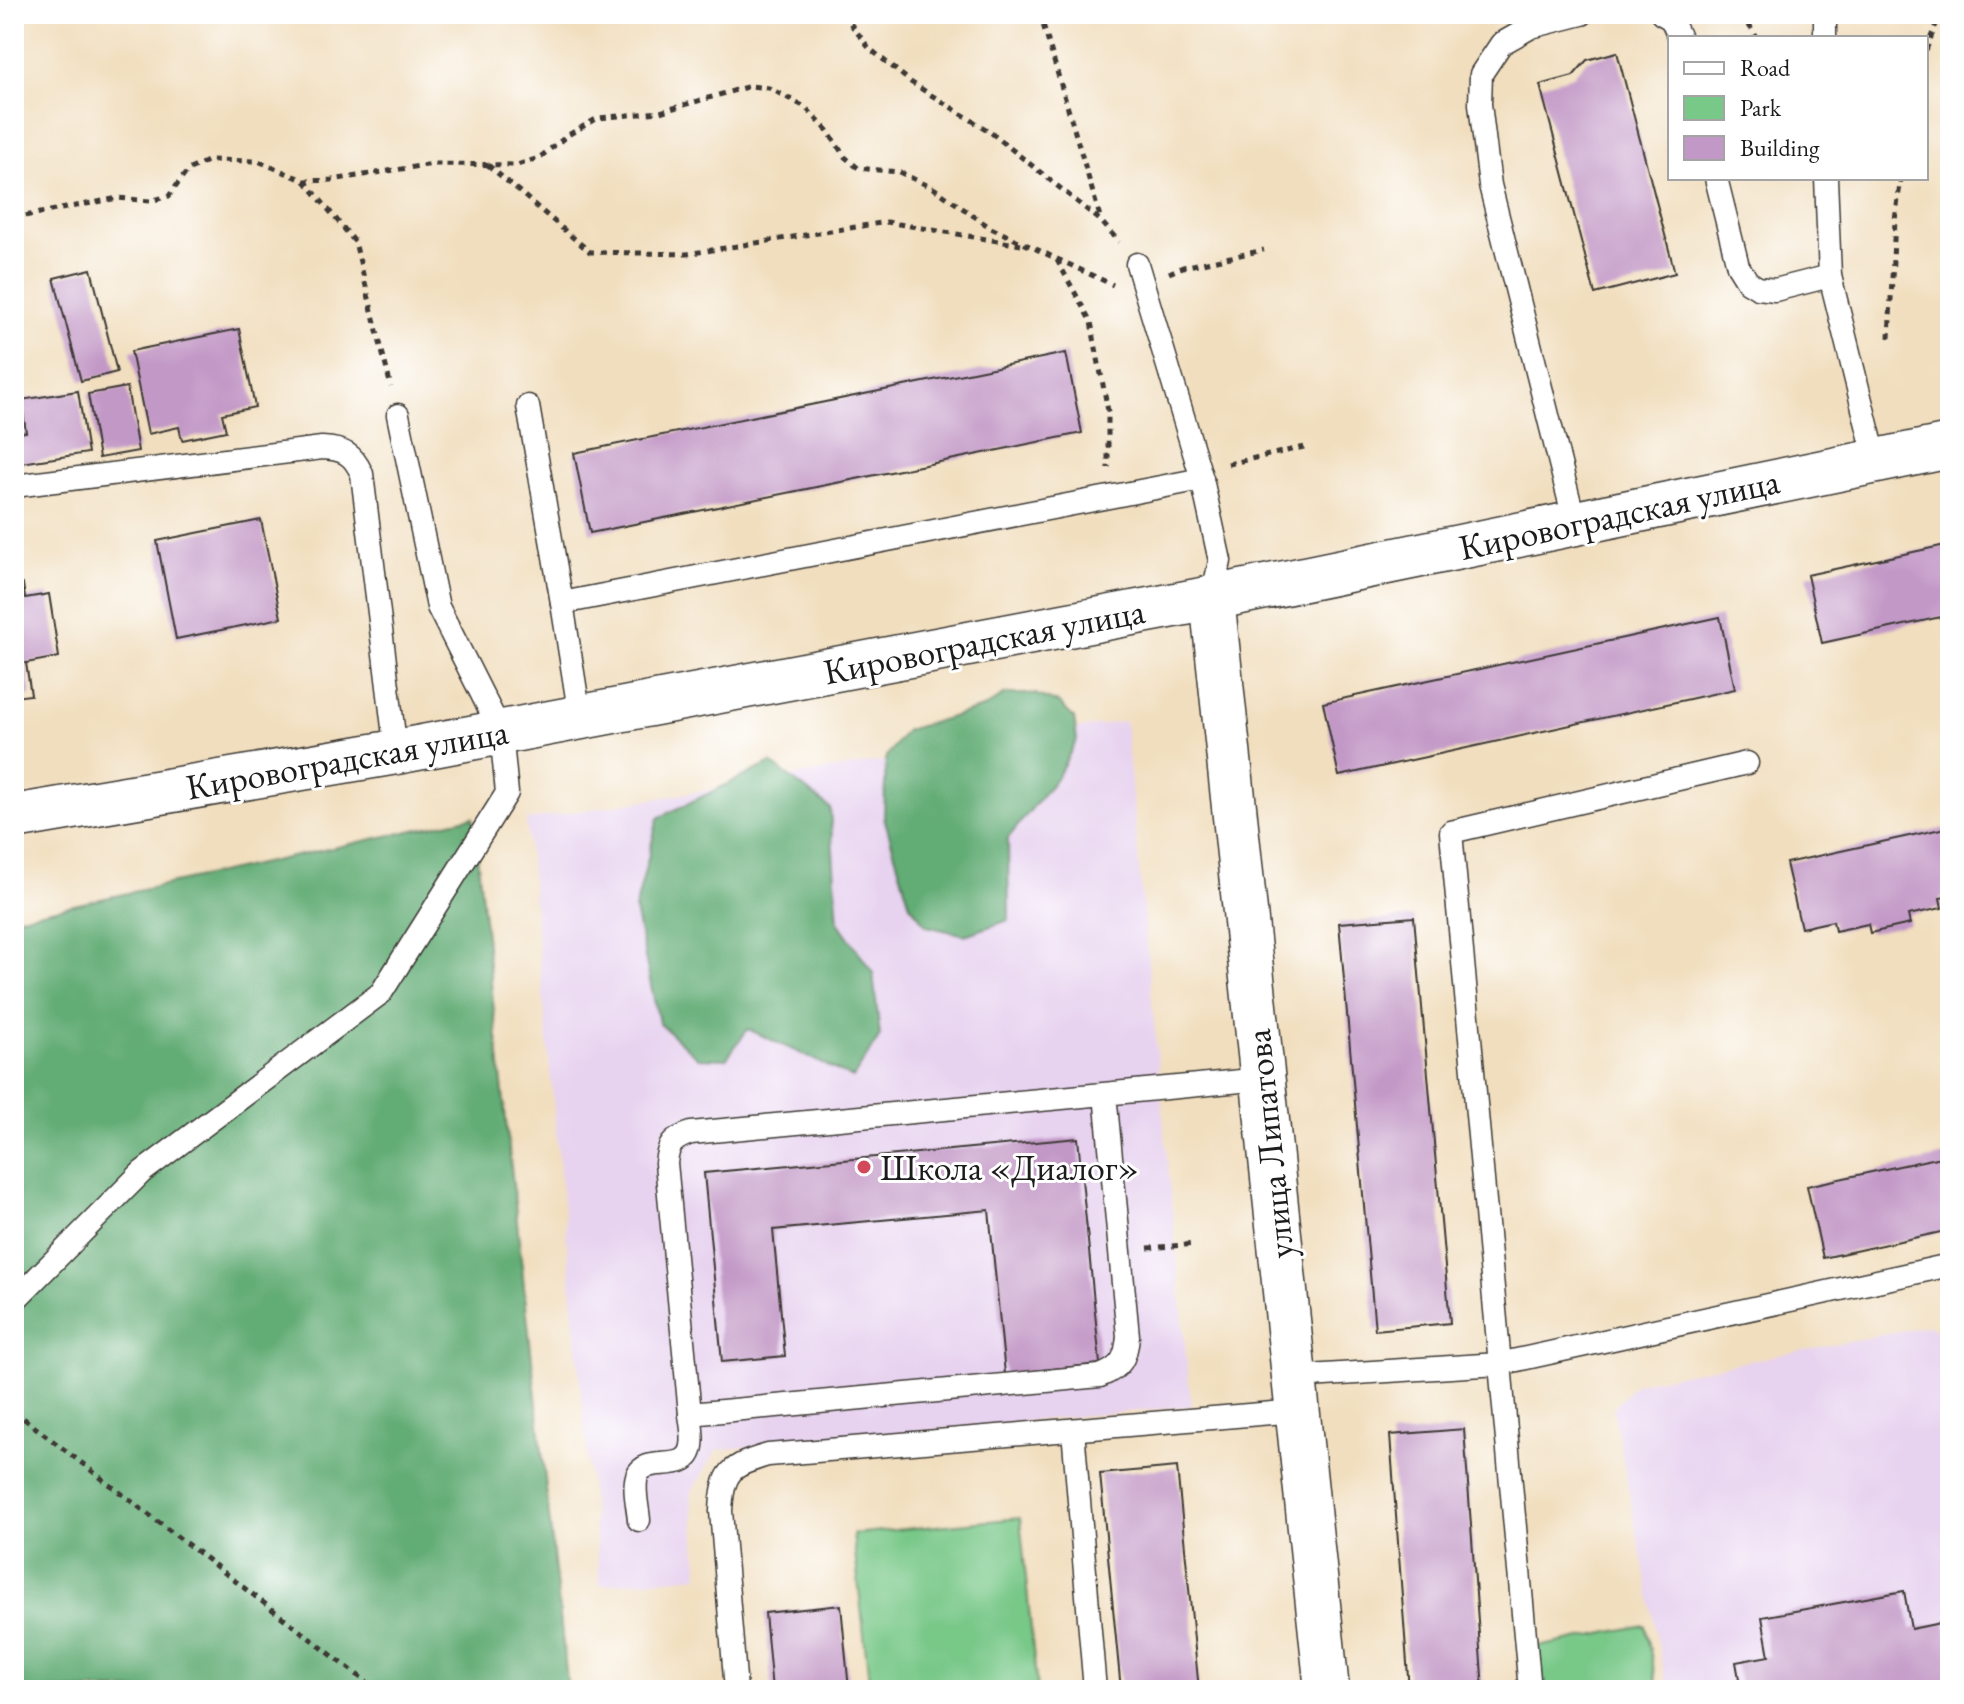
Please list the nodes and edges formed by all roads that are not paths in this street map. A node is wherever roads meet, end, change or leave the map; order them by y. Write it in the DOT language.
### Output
graph roads {
  1 [pos="1582,14"];
  2 [pos="1662,14"];
  3 [pos="1825,14"];
  4 [pos="1679,36"];
  5 [pos="1825,36"];
  6 [pos="1716,180"];
  7 [pos="1826,180"];
  8 [pos="1141,274"];
  9 [pos="1830,276"];
  10 [pos="528,406"];
  11 [pos="398,415"];
  12 [pos="1950,446"];
  13 [pos="1876,461"];
  14 [pos="1201,475"];
  15 [pos="14,486"];
  16 [pos="1575,523"];
  17 [pos="1212,598"];
  18 [pos="562,603"];
  19 [pos="580,717"];
  20 [pos="501,732"];
  21 [pos="396,752"];
  22 [pos="1747,763"];
  23 [pos="14,817"];
  24 [pos="1262,1079"];
  25 [pos="1105,1094"];
  26 [pos="1950,1265"];
  27 [pos="14,1301"];
  28 [pos="1499,1364"];
  29 [pos="1295,1394"];
  30 [pos="690,1414"];
  31 [pos="1073,1430"];
  32 [pos="639,1520"];
  33 [pos="736,1690"];
  34 [pos="1095,1690"];
  35 [pos="1327,1690"];
  36 [pos="1530,1690"];
  1 -- 16 [label="lane"];
  2 -- 4 [label="lane"];
  3 -- 5 [label="lane"];
  6 -- 9 [label="lane"];
  7 -- 9 [label="lane"];
  8 -- 14 [label="lane"];
  9 -- 13 [label="lane"];
  10 -- 18 [label="lane"];
  11 -- 20 [label="lane"];
  12 -- 13 [label="street, Кировоградская улица"];
  13 -- 16 [label="street, Кировоградская улица"];
  14 -- 17 [label="lane"];
  14 -- 18 [label="lane"];
  15 -- 21 [label="lane"];
  16 -- 17 [label="street, Кировоградская улица"];
  17 -- 19 [label="street, Кировоградская улица"];
  17 -- 24 [label="street, улица Липатова"];
  18 -- 19 [label="lane"];
  19 -- 20 [label="street, Кировоградская улица"];
  20 -- 21 [label="street, Кировоградская улица"];
  20 -- 27 [label="lane"];
  21 -- 23 [label="street, Кировоградская улица"];
  22 -- 28 [label="lane"];
  24 -- 25 [label="lane"];
  24 -- 29 [label="street, улица Липатова"];
  25 -- 30 [label="lane"];
  25 -- 30 [label="lane"];
  26 -- 28 [label="lane"];
  28 -- 29 [label="lane"];
  28 -- 36 [label="lane"];
  29 -- 31 [label="lane"];
  29 -- 35 [label="street, улица Липатова"];
  30 -- 32 [label="lane"];
  31 -- 33 [label="lane"];
  31 -- 34 [label="lane"];
}
